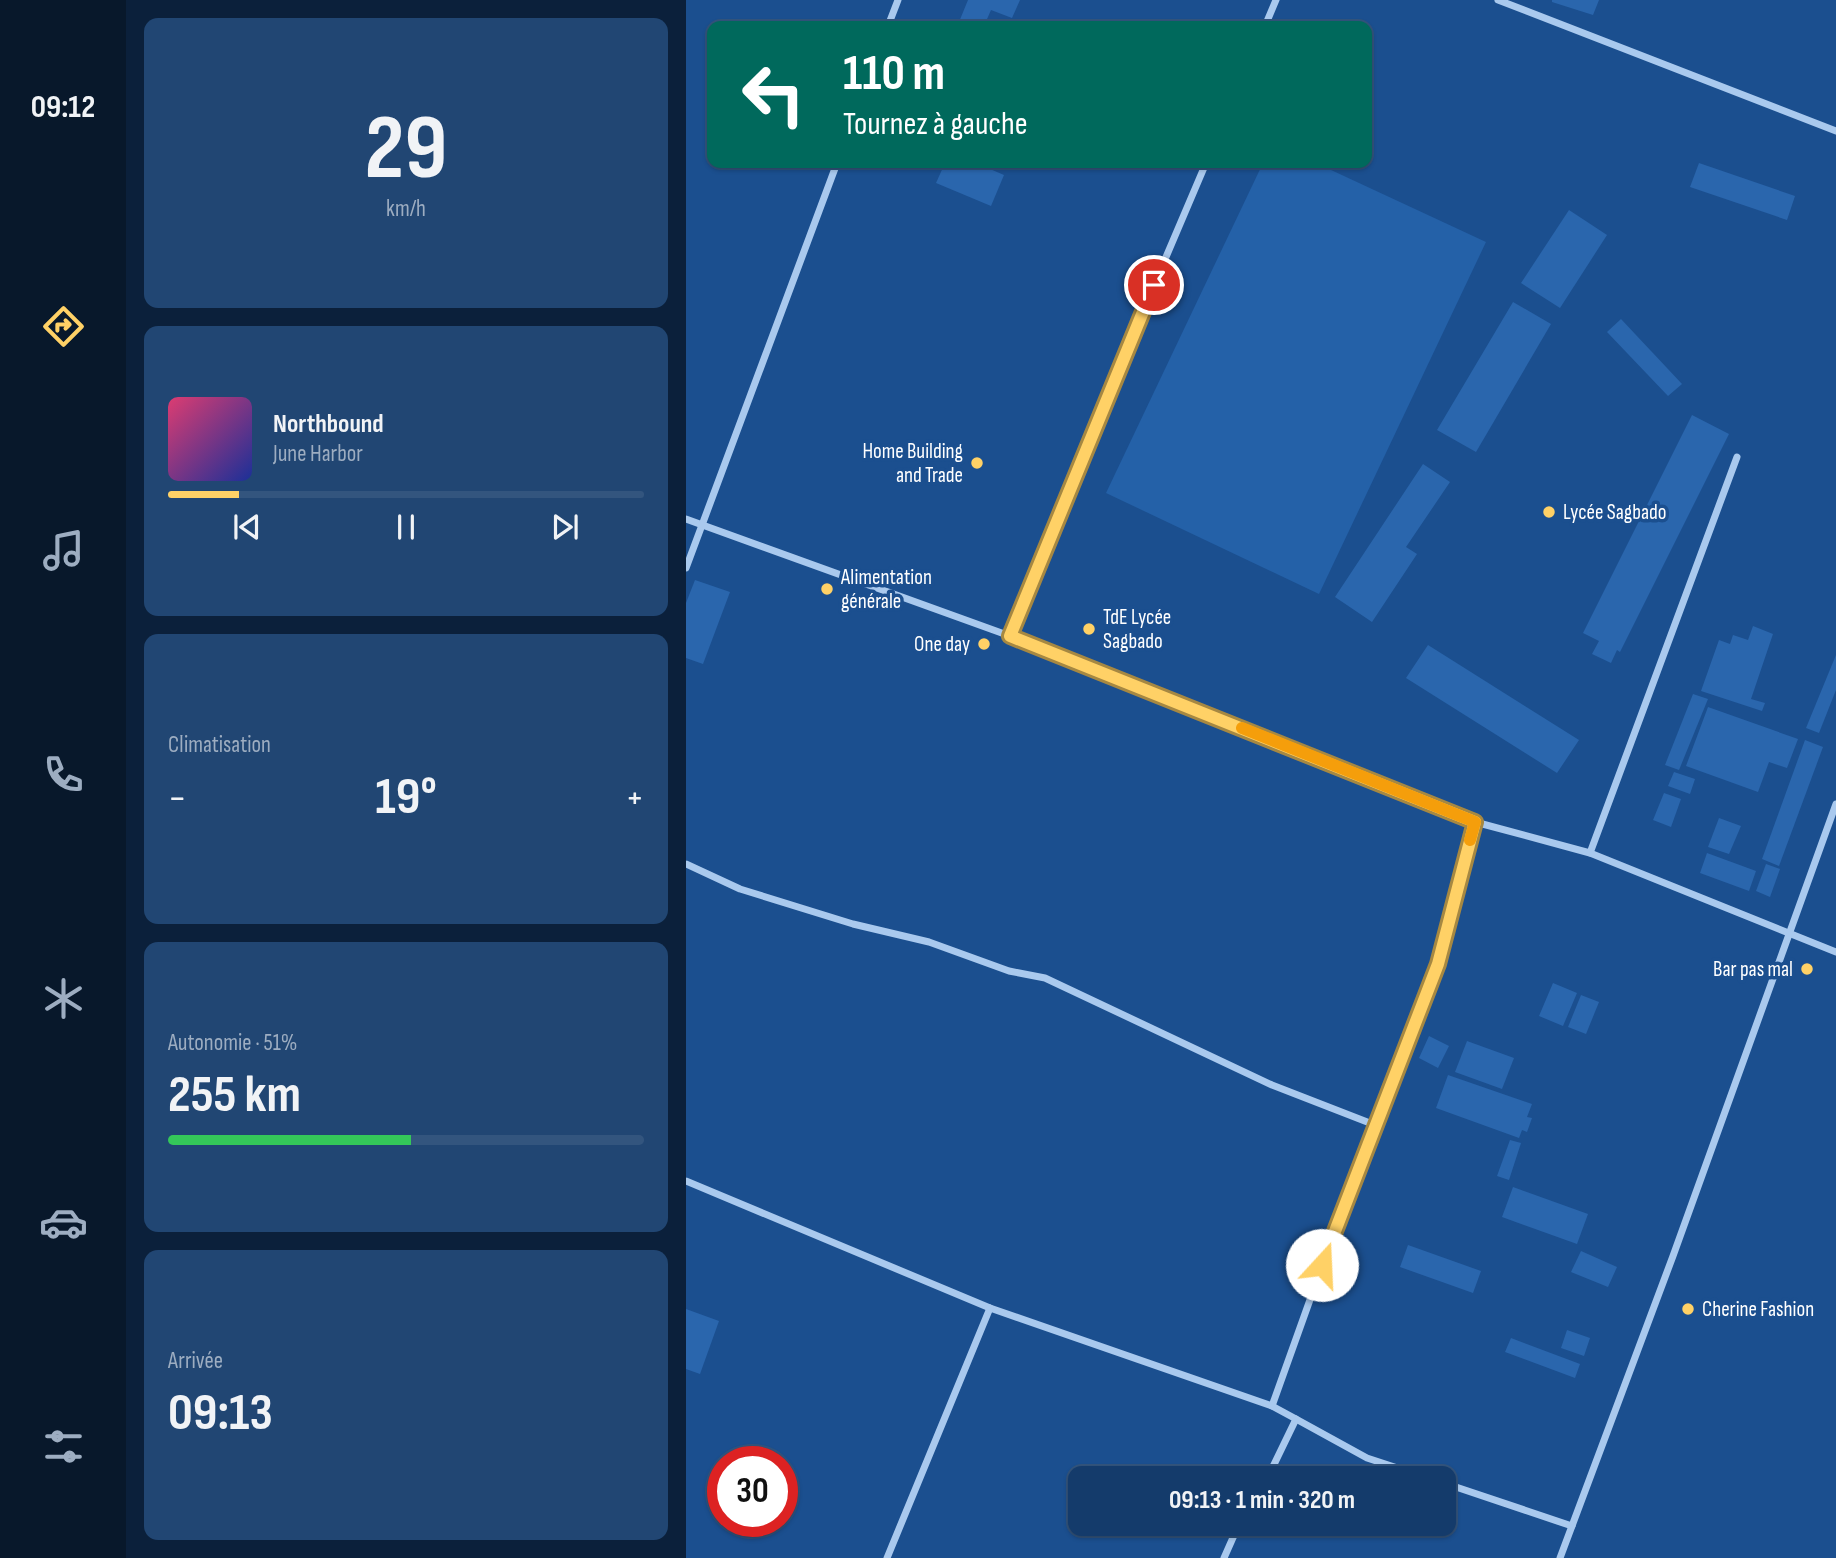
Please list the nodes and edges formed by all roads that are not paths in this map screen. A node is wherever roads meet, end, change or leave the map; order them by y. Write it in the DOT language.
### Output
graph roads {
  1 [pos="898,0"];
  2 [pos="1276,0"];
  3 [pos="1498,0"];
  4 [pos="890,21"];
  5 [pos="1267,21"];
  6 [pos="1836,131"];
  7 [pos="835,168"];
  8 [pos="1204,168"];
  9 [pos="1737,457"];
  10 [pos="686,519"];
  11 [pos="703,525"];
  12 [pos="686,568"];
  13 [pos="1010,636"];
  14 [pos="1836,804"];
  15 [pos="1475,822"];
  16 [pos="1590,853"];
  17 [pos="686,864"];
  18 [pos="1788,935"];
  19 [pos="1836,952"];
  20 [pos="1376,1125"];
  21 [pos="686,1181"];
  22 [pos="990,1308"];
  23 [pos="1272,1406"];
  24 [pos="1296,1419"];
  25 [pos="1273,1466"];
  26 [pos="1391,1466"];
  27 [pos="1456,1487"];
  28 [pos="1572,1526"];
  29 [pos="1234,1536"];
  30 [pos="887,1558"];
  31 [pos="1224,1558"];
  32 [pos="1560,1558"];
  1 -- 4 [label="street"];
  2 -- 5 [label="street"];
  3 -- 6 [label="street"];
  7 -- 11 [label="street"];
  8 -- 13 [label="street"];
  9 -- 16 [label="street"];
  10 -- 11 [label="street"];
  11 -- 12 [label="street"];
  11 -- 13 [label="street"];
  13 -- 15 [label="street"];
  14 -- 18 [label="street"];
  15 -- 16 [label="street"];
  15 -- 20 [label="street"];
  16 -- 18 [label="street"];
  17 -- 20 [label="street"];
  18 -- 19 [label="street"];
  18 -- 28 [label="street"];
  20 -- 23 [label="street"];
  21 -- 22 [label="street"];
  22 -- 23 [label="street"];
  22 -- 30 [label="street"];
  23 -- 24 [label="street"];
  24 -- 25 [label="street"];
  24 -- 26 [label="street"];
  27 -- 28 [label="street"];
  28 -- 32 [label="street"];
  29 -- 31 [label="street"];
}
